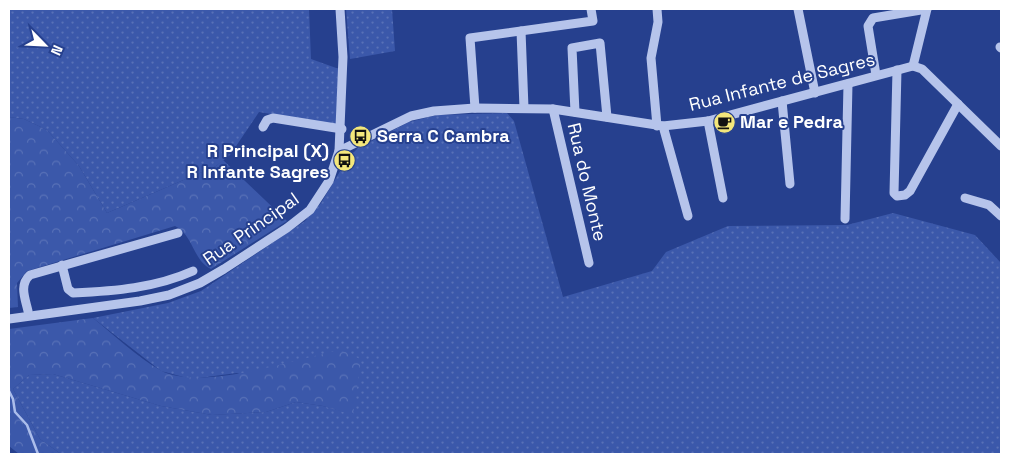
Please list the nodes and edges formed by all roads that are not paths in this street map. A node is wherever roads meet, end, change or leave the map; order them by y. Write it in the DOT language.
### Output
graph roads {
  1 [pos="340,9"];
  2 [pos="591,9"];
  3 [pos="657,9"];
  4 [pos="798,9"];
  5 [pos="927,9"];
  6 [pos="521,31"];
  7 [pos="913,66"];
  8 [pos="896,70"];
  9 [pos="876,75"];
  10 [pos="848,84"];
  11 [pos="815,93"];
  12 [pos="782,101"];
  13 [pos="958,104"];
  14 [pos="475,108"];
  15 [pos="524,108"];
  16 [pos="553,109"];
  17 [pos="575,112"];
  18 [pos="608,116"];
  19 [pos="708,121"];
  20 [pos="660,126"];
  21 [pos="263,127"];
  22 [pos="342,129"];
  23 [pos="1001,146"];
  24 [pos="339,150"];
  25 [pos="790,184"];
  26 [pos="723,198"];
  27 [pos="965,198"];
  28 [pos="688,216"];
  29 [pos="1001,216"];
  30 [pos="845,219"];
  31 [pos="178,233"];
  32 [pos="589,263"];
  33 [pos="62,265"];
  34 [pos="193,272"];
  35 [pos="68,310"];
  36 [pos="28,311"];
  37 [pos="9,313"];
  38 [pos="9,319"];
  1 -- 22 [label="street, Rua Principal"];
  2 -- 6 [label="street"];
  3 -- 20 [label="street"];
  4 -- 11 [label="street"];
  5 -- 7 [label="street"];
  5 -- 9 [label="street"];
  6 -- 14 [label="street"];
  6 -- 15 [label="street"];
  7 -- 8 [label="street, Rua Infante de Sagres"];
  7 -- 13 [label="street"];
  8 -- 9 [label="street, Rua Infante de Sagres"];
  8 -- 13 [label="street"];
  9 -- 10 [label="street, Rua Infante de Sagres"];
  10 -- 11 [label="street, Rua Infante de Sagres"];
  10 -- 30 [label="street"];
  11 -- 12 [label="street, Rua Infante de Sagres"];
  12 -- 19 [label="street, Rua Infante de Sagres"];
  12 -- 25 [label="street"];
  13 -- 23 [label="street"];
  14 -- 15 [label="street, Rua Infante de Sagres"];
  14 -- 24 [label="street, Rua Infante de Sagres"];
  15 -- 16 [label="street, Rua Infante de Sagres"];
  16 -- 17 [label="street, Rua Infante de Sagres"];
  16 -- 32 [label="street, Rua do Monte"];
  17 -- 18 [label="street, Rua Infante de Sagres"];
  17 -- 18 [label="street"];
  18 -- 20 [label="street, Rua Infante de Sagres"];
  19 -- 20 [label="street, Rua Infante de Sagres"];
  19 -- 26 [label="street"];
  20 -- 28 [label="street"];
  21 -- 22 [label="street"];
  22 -- 24 [label="street, Rua Principal"];
  24 -- 35 [label="street, Rua Principal"];
  27 -- 29 [label="street"];
  31 -- 33 [label="street"];
  33 -- 34 [label="street"];
  33 -- 36 [label="street"];
  35 -- 36 [label="street, Rua Principal"];
  35 -- 38 [label="street, Rua Principal"];
  36 -- 37 [label="street, Rua Principal"];
}
